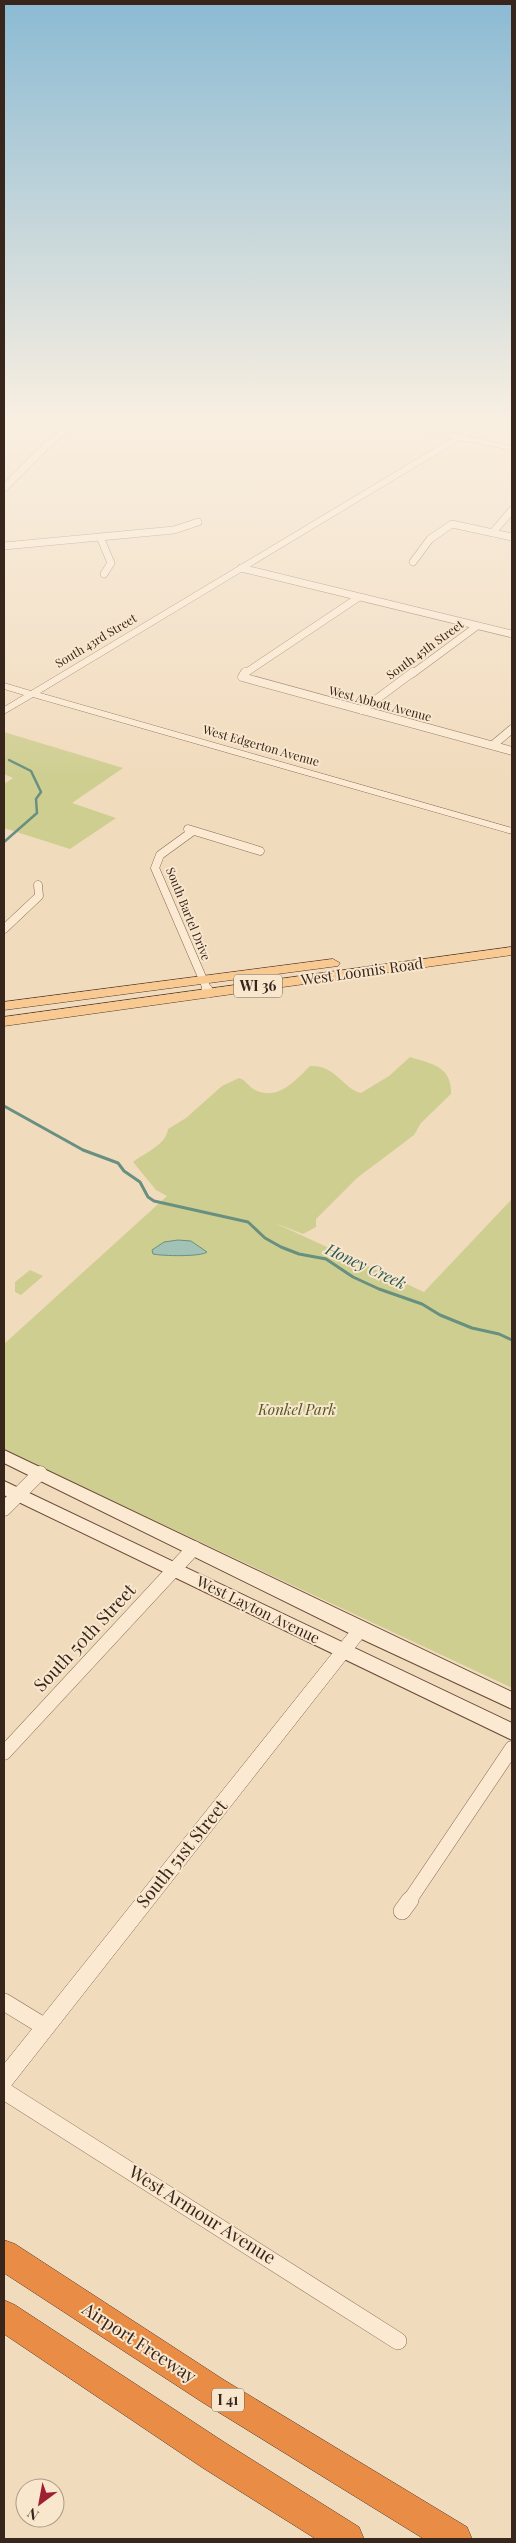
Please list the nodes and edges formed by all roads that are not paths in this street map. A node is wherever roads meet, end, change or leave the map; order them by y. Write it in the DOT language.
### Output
graph roads {
  1 [pos="61,541"];
  2 [pos="102,541"];
  3 [pos="286,541"];
  4 [pos="429,541"];
  5 [pos="4,546"];
  6 [pos="413,562"];
  7 [pos="241,568"];
  8 [pos="104,574"];
  9 [pos="359,597"];
  10 [pos="477,626"];
  11 [pos="512,634"];
  12 [pos="4,686"];
  13 [pos="32,694"];
  14 [pos="362,710"];
  15 [pos="4,711"];
  16 [pos="512,729"];
  17 [pos="493,745"];
  18 [pos="512,751"];
  19 [pos="512,831"];
  20 [pos="260,851"];
  21 [pos="38,885"];
  22 [pos="4,929"];
  23 [pos="507,946"];
  24 [pos="205,987"];
  25 [pos="4,1005"];
  26 [pos="4,1022"];
  27 [pos="4,1456"];
  28 [pos="40,1473"];
  29 [pos="11,1490"];
  30 [pos="4,1509"];
  31 [pos="194,1548"];
  32 [pos="175,1568"];
  33 [pos="360,1630"];
  34 [pos="343,1652"];
  35 [pos="512,1701"];
  36 [pos="512,1732"];
  37 [pos="512,1748"];
  38 [pos="4,1753"];
  39 [pos="402,1911"];
  40 [pos="4,2002"];
  41 [pos="44,2027"];
  42 [pos="4,2079"];
  43 [pos="4,2091"];
  44 [pos="4,2255"];
  45 [pos="4,2316"];
  46 [pos="398,2342"];
  47 [pos="347,2539"];
  48 [pos="455,2539"];
  1 -- 5 [label="street"];
  2 -- 8 [label="street"];
  3 -- 7 [label="street, South 43rd Street"];
  4 -- 6 [label="street"];
  7 -- 9 [label="street"];
  7 -- 13 [label="street, South 43rd Street"];
  9 -- 10 [label="street"];
  9 -- 14 [label="street, West Abbott Avenue"];
  10 -- 11 [label="street"];
  10 -- 14 [label="street, South 45th Street"];
  12 -- 13 [label="street, West Edgerton Avenue"];
  13 -- 15 [label="street, South 43rd Street"];
  13 -- 19 [label="street, West Edgerton Avenue"];
  14 -- 17 [label="street, West Abbott Avenue"];
  16 -- 17 [label="street"];
  17 -- 18 [label="street, West Abbott Avenue"];
  20 -- 24 [label="street, South Bartel Drive"];
  21 -- 22 [label="street"];
  23 -- 24 [label="main road, West Loomis Road / WI 36"];
  24 -- 25 [label="main road, West Loomis Road / WI 36"];
  24 -- 26 [label="main road, West Loomis Road / WI 36"];
  27 -- 28 [label="main road, West Layton Avenue"];
  28 -- 29 [label="street"];
  28 -- 31 [label="main road, West Layton Avenue"];
  29 -- 30 [label="street"];
  29 -- 32 [label="main road, West Layton Avenue"];
  31 -- 32 [label="street, South 50th Street"];
  31 -- 33 [label="main road, West Layton Avenue"];
  32 -- 34 [label="main road, West Layton Avenue"];
  32 -- 38 [label="street, South 50th Street"];
  33 -- 34 [label="street, South 51st Street"];
  33 -- 35 [label="main road, West Layton Avenue"];
  34 -- 36 [label="main road, West Layton Avenue"];
  34 -- 41 [label="street, South 51st Street"];
  37 -- 39 [label="street"];
  40 -- 41 [label="street"];
  41 -- 42 [label="street, South 51st Street"];
  43 -- 46 [label="street, West Armour Avenue"];
  44 -- 48 [label="highway, Airport Freeway / I 41"];
  45 -- 47 [label="highway"];
}
